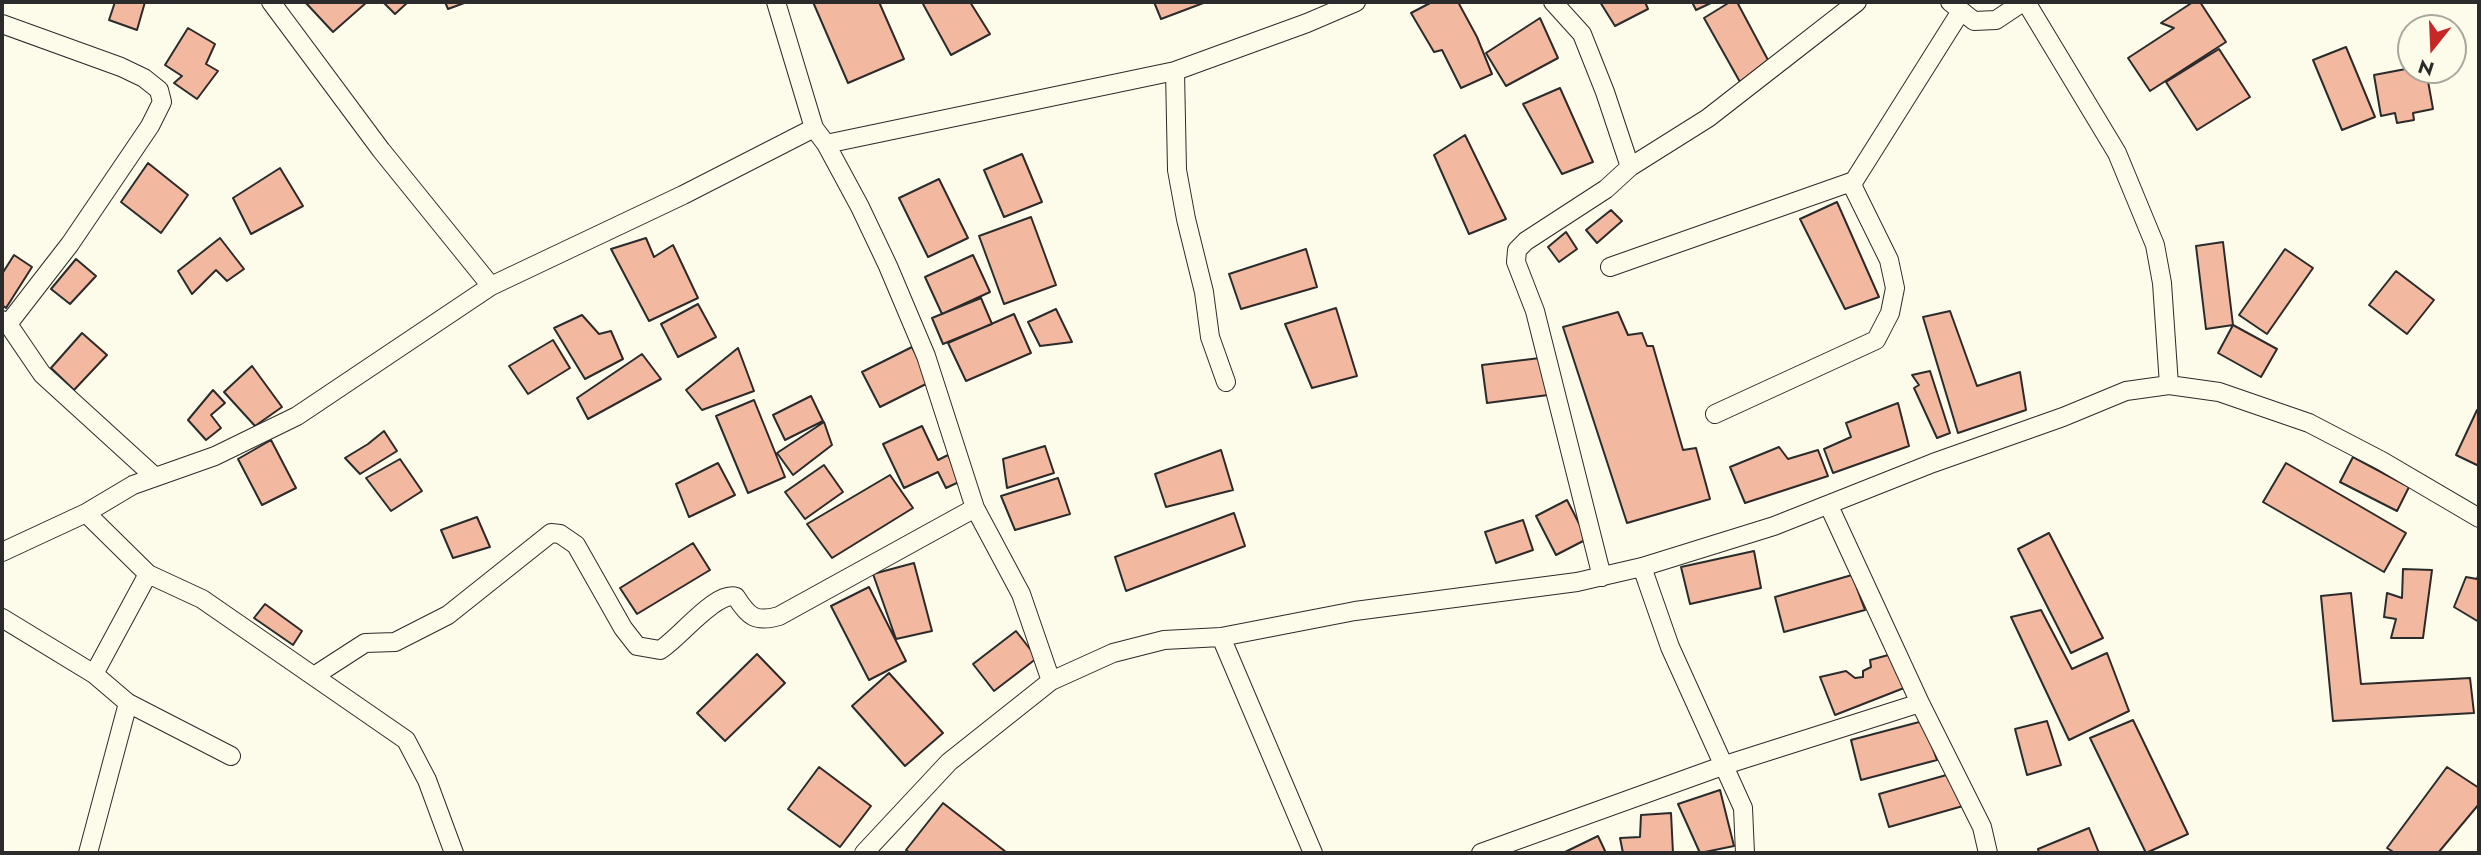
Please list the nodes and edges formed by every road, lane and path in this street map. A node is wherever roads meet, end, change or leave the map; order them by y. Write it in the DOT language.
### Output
graph roads {
  1 [pos="776,2"];
  2 [pos="1356,2"];
  3 [pos="1553,2"];
  4 [pos="1857,2"];
  5 [pos="2025,2"];
  6 [pos="275,3"];
  7 [pos="1956,6"];
  8 [pos="2,24"];
  9 [pos="1175,71"];
  10 [pos="814,128"];
  11 [pos="826,144"];
  12 [pos="1630,167"];
  13 [pos="1854,181"];
  14 [pos="1610,267"];
  15 [pos="491,286"];
  16 [pos="5,322"];
  17 [pos="1226,382"];
  18 [pos="2169,385"];
  19 [pos="1715,414"];
  20 [pos="155,477"];
  21 [pos="1829,506"];
  22 [pos="975,508"];
  23 [pos="86,513"];
  24 [pos="2479,518"];
  25 [pos="2,552"];
  26 [pos="1642,567"];
  27 [pos="149,574"];
  28 [pos="1602,577"];
  29 [pos="2,618"];
  30 [pos="1221,637"];
  31 [pos="94,674"];
  32 [pos="314,676"];
  33 [pos="1051,681"];
  34 [pos="128,703"];
  35 [pos="1920,703"];
  36 [pos="231,756"];
  37 [pos="1725,765"];
  38 [pos="88,853"];
  39 [pos="454,853"];
  40 [pos="864,853"];
  41 [pos="1313,853"];
  42 [pos="1481,853"];
  43 [pos="1745,853"];
  44 [pos="1989,853"];
  1 -- 10 [label="street"];
  2 -- 9 [label="street"];
  3 -- 12 [label="street"];
  4 -- 12 [label="street"];
  5 -- 7 [label="street"];
  5 -- 18 [label="street"];
  6 -- 15 [label="street"];
  7 -- 13 [label="street"];
  8 -- 16 [label="street"];
  9 -- 11 [label="street"];
  9 -- 17 [label="street"];
  10 -- 11 [label="street"];
  10 -- 15 [label="street"];
  11 -- 22 [label="street"];
  12 -- 28 [label="street"];
  13 -- 14 [label="street"];
  13 -- 19 [label="street"];
  15 -- 20 [label="street"];
  16 -- 20 [label="street"];
  18 -- 21 [label="street"];
  18 -- 24 [label="street"];
  20 -- 23 [label="street"];
  21 -- 26 [label="street"];
  21 -- 35 [label="street"];
  22 -- 32 [label="street"];
  22 -- 33 [label="street"];
  23 -- 25 [label="street"];
  23 -- 27 [label="street"];
  26 -- 28 [label="street"];
  26 -- 37 [label="street"];
  27 -- 31 [label="street"];
  27 -- 32 [label="street"];
  28 -- 30 [label="street"];
  29 -- 31 [label="street"];
  30 -- 33 [label="street"];
  30 -- 41 [label="street"];
  31 -- 34 [label="street"];
  32 -- 39 [label="street"];
  33 -- 40 [label="street"];
  34 -- 36 [label="street"];
  34 -- 38 [label="street"];
  35 -- 37 [label="street"];
  35 -- 44 [label="street"];
  37 -- 42 [label="street"];
  37 -- 43 [label="street"];
}
